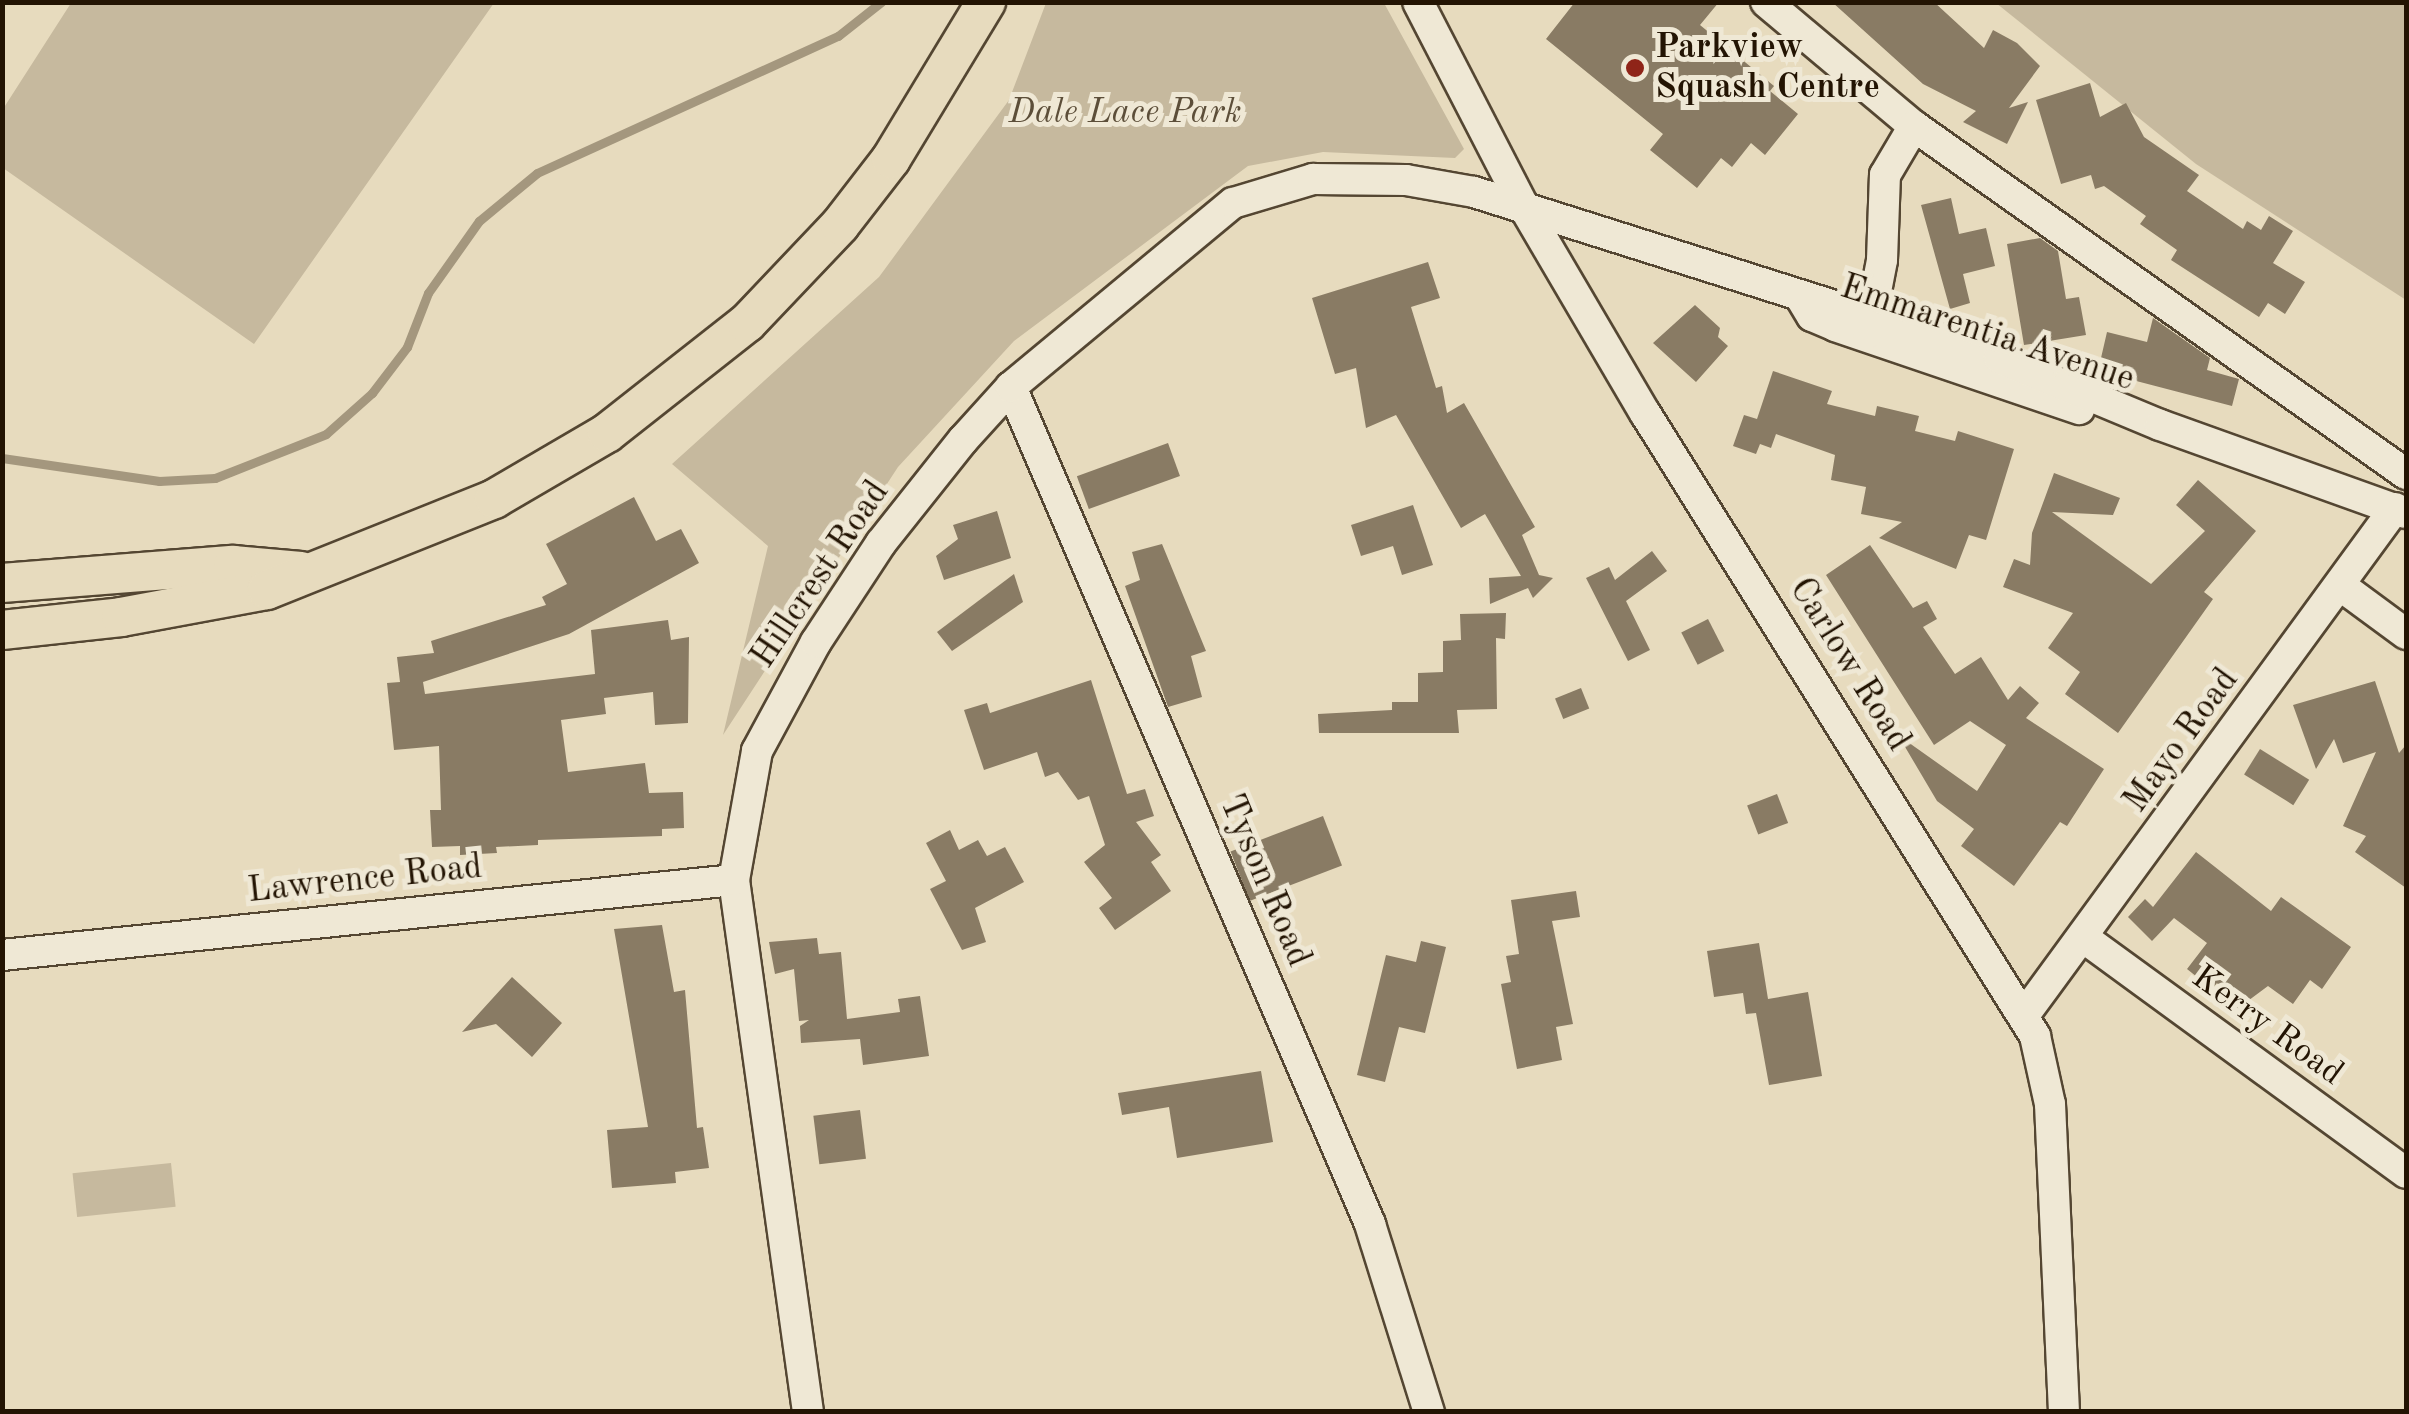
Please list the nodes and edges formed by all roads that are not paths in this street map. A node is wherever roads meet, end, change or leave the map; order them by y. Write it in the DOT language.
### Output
graph roads {
  1 [pos="986,2"];
  2 [pos="1418,2"];
  3 [pos="1766,2"];
  4 [pos="1914,126"];
  5 [pos="1524,207"];
  6 [pos="1870,326"];
  7 [pos="1011,387"];
  8 [pos="2406,474"];
  9 [pos="2401,510"];
  10 [pos="309,572"];
  11 [pos="2,583"];
  12 [pos="2341,586"];
  13 [pos="2,630"];
  14 [pos="2406,634"];
  15 [pos="734,880"];
  16 [pos="2084,938"];
  17 [pos="2,955"];
  18 [pos="2025,1014"];
  19 [pos="2406,1174"];
  20 [pos="808,1412"];
  21 [pos="1428,1412"];
  22 [pos="2064,1412"];
  1 -- 10 [label="main road"];
  2 -- 5 [label="street, Carlow Road"];
  3 -- 4 [label="street"];
  4 -- 6 [label="street"];
  4 -- 8 [label="street"];
  5 -- 6 [label="street, Emmarentia Avenue"];
  5 -- 7 [label="street, Hillcrest Road"];
  5 -- 18 [label="street, Carlow Road"];
  6 -- 9 [label="street, Emmarentia Avenue"];
  7 -- 15 [label="street, Hillcrest Road"];
  7 -- 21 [label="street, Tyson Road"];
  9 -- 12 [label="street, Mayo Road"];
  10 -- 11 [label="main road"];
  10 -- 13 [label="main road"];
  12 -- 14 [label="street"];
  12 -- 16 [label="street, Mayo Road"];
  15 -- 17 [label="street, Lawrence Road"];
  15 -- 20 [label="street, Hillcrest Road"];
  16 -- 18 [label="street, Mayo Road"];
  16 -- 19 [label="street, Kerry Road"];
  18 -- 22 [label="street, Carlow Road"];
}
